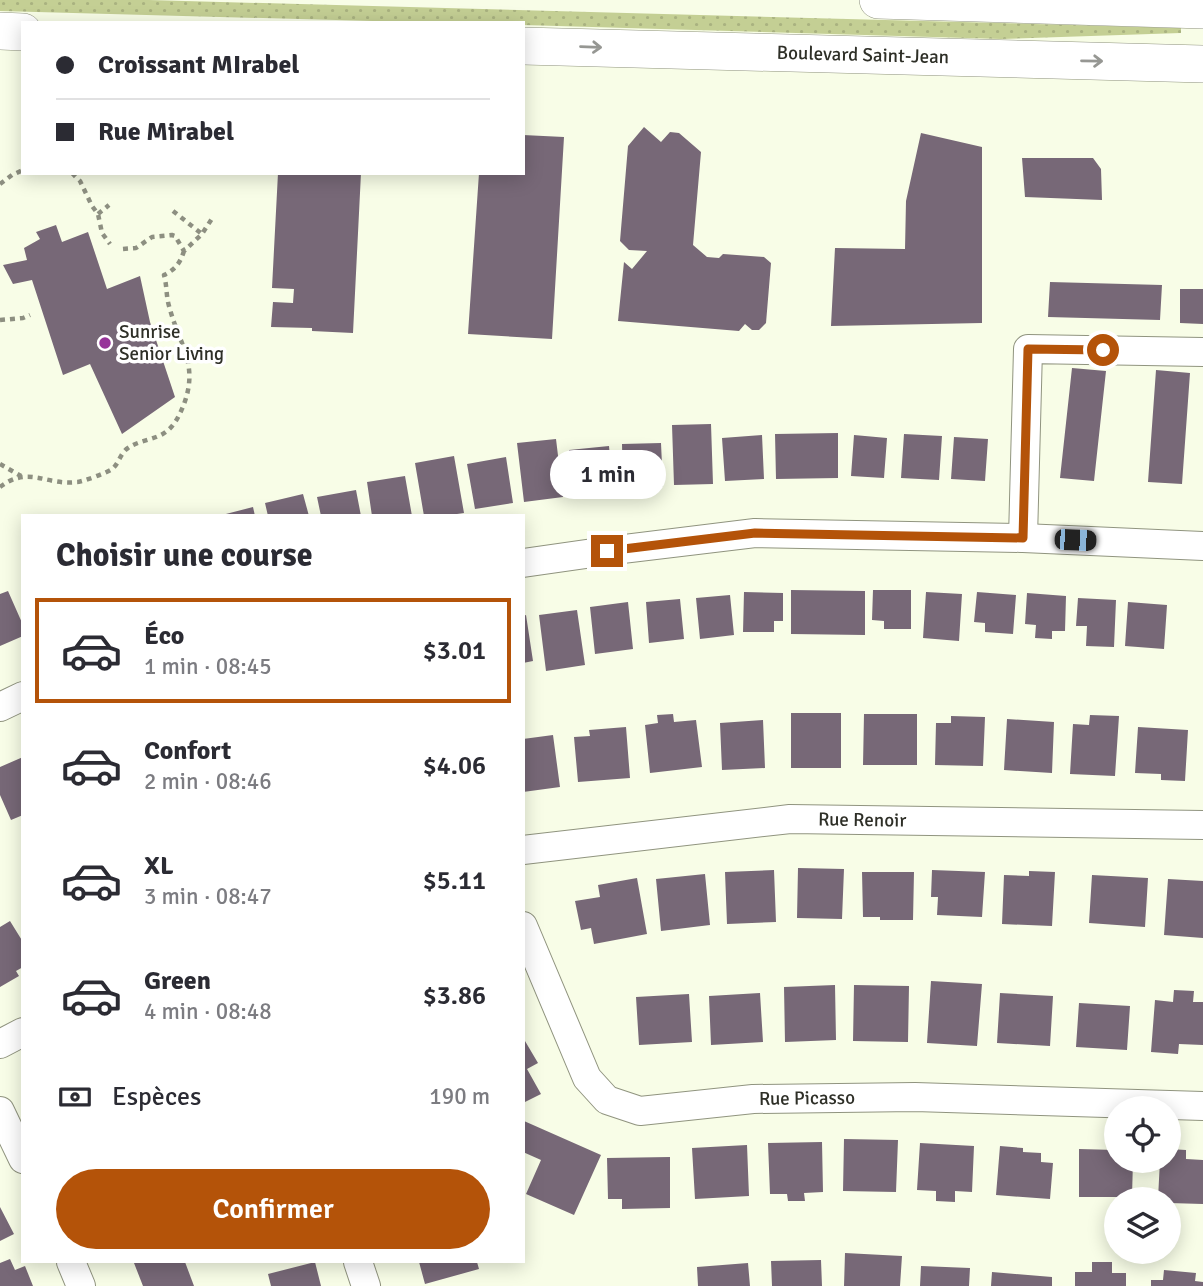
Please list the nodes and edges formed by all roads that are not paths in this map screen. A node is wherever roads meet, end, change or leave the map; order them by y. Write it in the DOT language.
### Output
graph roads {
  1 [pos="878,0"];
  2 [pos="1203,10"];
  3 [pos="0,31"];
  4 [pos="21,32"];
  5 [pos="525,46"];
  6 [pos="1203,64"];
  7 [pos="1203,352"];
  8 [pos="1023,538"];
  9 [pos="1203,546"];
  10 [pos="525,563"];
  11 [pos="21,697"];
  12 [pos="0,707"];
  13 [pos="1203,825"];
  14 [pos="525,850"];
  15 [pos="525,931"];
  16 [pos="21,1033"];
  17 [pos="0,1044"];
  18 [pos="1203,1107"];
  19 [pos="0,1111"];
  20 [pos="21,1155"];
  21 [pos="71,1263"];
  22 [pos="358,1263"];
  23 [pos="80,1286"];
  24 [pos="366,1286"];
  1 -- 2 [label="main road"];
  3 -- 4 [label="main road"];
  5 -- 6 [label="main road, Boulevard Saint-Jean, one-way"];
  7 -- 8 [label="street"];
  8 -- 9 [label="street"];
  8 -- 10 [label="street"];
  11 -- 12 [label="street"];
  13 -- 14 [label="street, Rue Renoir"];
  15 -- 18 [label="street, Rue Picasso"];
  16 -- 17 [label="street"];
  19 -- 20 [label="street"];
  21 -- 23 [label="street"];
  22 -- 24 [label="street"];
}
